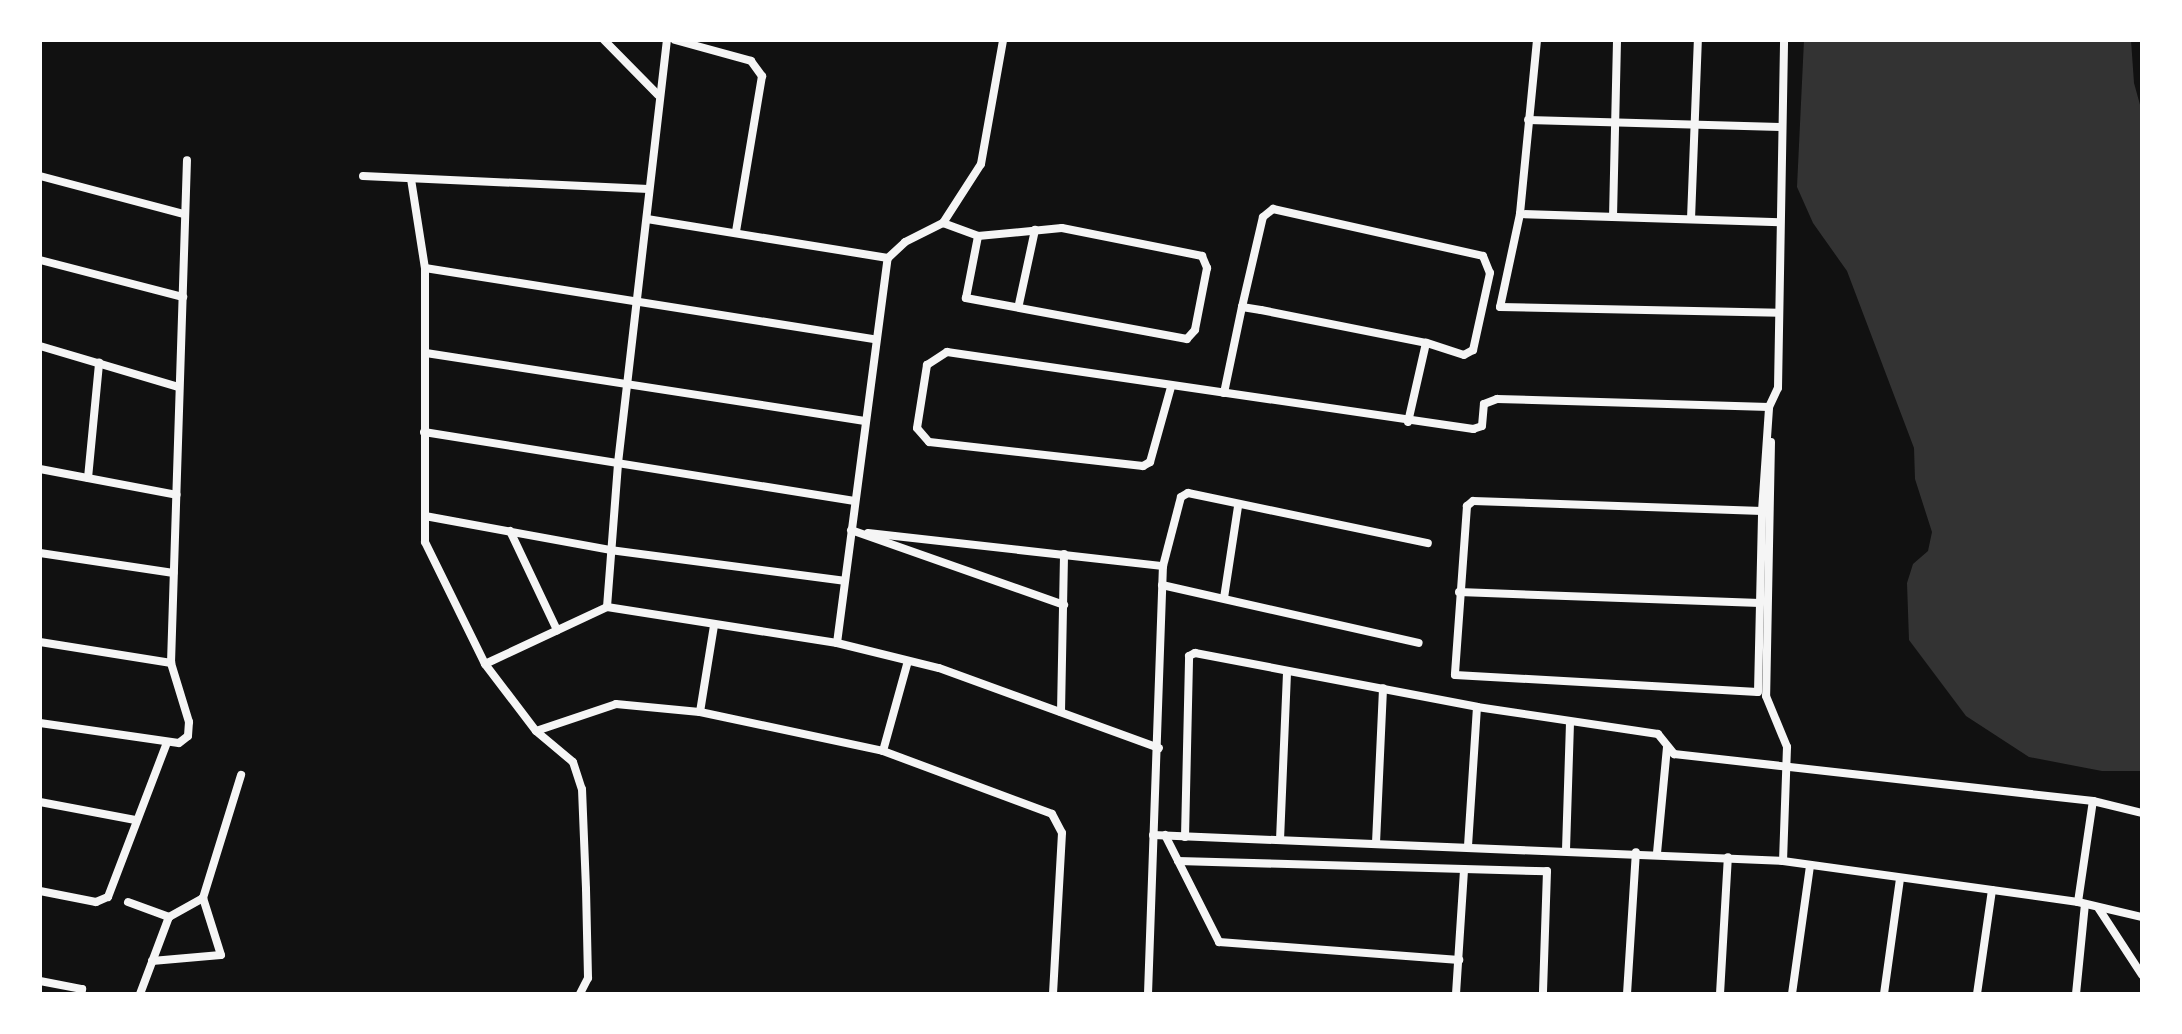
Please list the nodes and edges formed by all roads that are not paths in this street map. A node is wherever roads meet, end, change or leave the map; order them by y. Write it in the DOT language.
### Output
graph roads {
  1 [pos="604,40"];
  2 [pos="667,40"];
  3 [pos="675,40"];
  4 [pos="1003,40"];
  5 [pos="1537,40"];
  6 [pos="1617,40"];
  7 [pos="1698,40"];
  8 [pos="1784,40"];
  9 [pos="658,95"];
  10 [pos="1528,120"];
  11 [pos="1614,125"];
  12 [pos="1694,126"];
  13 [pos="1782,127"];
  14 [pos="187,160"];
  15 [pos="40,176"];
  16 [pos="363,176"];
  17 [pos="411,179"];
  18 [pos="649,189"];
  19 [pos="184,214"];
  20 [pos="1520,214"];
  21 [pos="1613,217"];
  22 [pos="647,219"];
  23 [pos="1691,219"];
  24 [pos="1780,222"];
  25 [pos="943,223"];
  26 [pos="1035,230"];
  27 [pos="736,232"];
  28 [pos="978,236"];
  29 [pos="888,258"];
  30 [pos="40,260"];
  31 [pos="425,268"];
  32 [pos="183,297"];
  33 [pos="638,304"];
  34 [pos="1019,304"];
  35 [pos="1242,307"];
  36 [pos="1779,313"];
  37 [pos="875,339"];
  38 [pos="1426,343"];
  39 [pos="40,346"];
  40 [pos="426,353"];
  41 [pos="99,363"];
  42 [pos="178,387"];
  43 [pos="627,387"];
  44 [pos="1171,387"];
  45 [pos="1224,393"];
  46 [pos="1769,407"];
  47 [pos="865,421"];
  48 [pos="1408,422"];
  49 [pos="1769,430"];
  50 [pos="424,432"];
  51 [pos="618,463"];
  52 [pos="40,469"];
  53 [pos="88,478"];
  54 [pos="177,495"];
  55 [pos="855,501"];
  56 [pos="1238,506"];
  57 [pos="1762,511"];
  58 [pos="425,516"];
  59 [pos="851,530"];
  60 [pos="510,531"];
  61 [pos="868,533"];
  62 [pos="1428,543"];
  63 [pos="610,550"];
  64 [pos="40,553"];
  65 [pos="1064,554"];
  66 [pos="1163,566"];
  67 [pos="174,573"];
  68 [pos="844,581"];
  69 [pos="1162,585"];
  70 [pos="1459,592"];
  71 [pos="1224,598"];
  72 [pos="1760,603"];
  73 [pos="1064,605"];
  74 [pos="607,607"];
  75 [pos="714,626"];
  76 [pos="557,630"];
  77 [pos="40,642"];
  78 [pos="837,643"];
  79 [pos="1419,643"];
  80 [pos="908,661"];
  81 [pos="171,663"];
  82 [pos="485,664"];
  83 [pos="1287,672"];
  84 [pos="1383,688"];
  85 [pos="1477,707"];
  86 [pos="700,712"];
  87 [pos="1061,712"];
  88 [pos="1570,722"];
  89 [pos="40,723"];
  90 [pos="536,731"];
  91 [pos="166,745"];
  92 [pos="1667,747"];
  93 [pos="1159,748"];
  94 [pos="883,751"];
  95 [pos="1788,766"];
  96 [pos="241,775"];
  97 [pos="2093,801"];
  98 [pos="40,802"];
  99 [pos="2142,813"];
  100 [pos="135,820"];
  101 [pos="1153,835"];
  102 [pos="1165,835"];
  103 [pos="1185,837"];
  104 [pos="1280,840"];
  105 [pos="1376,843"];
  106 [pos="1468,846"];
  107 [pos="1566,850"];
  108 [pos="1636,852"];
  109 [pos="1657,853"];
  110 [pos="1728,857"];
  111 [pos="1178,861"];
  112 [pos="1783,861"];
  113 [pos="1810,866"];
  114 [pos="1464,869"];
  115 [pos="1900,879"];
  116 [pos="1992,890"];
  117 [pos="40,891"];
  118 [pos="203,898"];
  119 [pos="128,902"];
  120 [pos="2082,903"];
  121 [pos="2099,908"];
  122 [pos="169,917"];
  123 [pos="2142,917"];
  124 [pos="1459,960"];
  125 [pos="152,961"];
  126 [pos="2142,975"];
  127 [pos="40,981"];
  128 [pos="81,994"];
  129 [pos="140,994"];
  130 [pos="580,994"];
  131 [pos="1053,994"];
  132 [pos="1148,994"];
  133 [pos="1456,994"];
  134 [pos="1543,994"];
  135 [pos="1627,994"];
  136 [pos="1720,994"];
  137 [pos="1792,994"];
  138 [pos="1884,994"];
  139 [pos="1977,994"];
  140 [pos="2076,994"];
  1 -- 9 [label="street"];
  2 -- 9 [label="street"];
  3 -- 27 [label="street"];
  4 -- 25 [label="street"];
  5 -- 10 [label="street"];
  6 -- 11 [label="street"];
  7 -- 12 [label="street"];
  8 -- 13 [label="street"];
  9 -- 18 [label="street"];
  10 -- 11 [label="street"];
  10 -- 20 [label="street"];
  11 -- 12 [label="street"];
  11 -- 21 [label="street"];
  12 -- 13 [label="street"];
  12 -- 23 [label="street"];
  13 -- 24 [label="street"];
  14 -- 19 [label="street"];
  15 -- 19 [label="street"];
  16 -- 17 [label="street"];
  17 -- 18 [label="street"];
  17 -- 31 [label="street"];
  18 -- 22 [label="street"];
  19 -- 32 [label="street"];
  20 -- 21 [label="street"];
  20 -- 36 [label="street"];
  21 -- 23 [label="street"];
  22 -- 27 [label="street"];
  22 -- 33 [label="street"];
  23 -- 24 [label="street"];
  24 -- 36 [label="street"];
  25 -- 28 [label="street"];
  25 -- 29 [label="street"];
  26 -- 28 [label="street"];
  26 -- 34 [label="street"];
  26 -- 34 [label="street"];
  27 -- 29 [label="street"];
  28 -- 34 [label="street"];
  29 -- 37 [label="street"];
  30 -- 32 [label="street"];
  31 -- 33 [label="street"];
  31 -- 40 [label="street"];
  32 -- 42 [label="street"];
  33 -- 37 [label="street"];
  33 -- 43 [label="street"];
  35 -- 38 [label="street"];
  35 -- 38 [label="street"];
  35 -- 45 [label="street"];
  36 -- 46 [label="street"];
  37 -- 47 [label="street"];
  38 -- 48 [label="street"];
  39 -- 41 [label="street"];
  40 -- 43 [label="street"];
  40 -- 50 [label="street"];
  41 -- 42 [label="street"];
  41 -- 53 [label="street"];
  42 -- 54 [label="street"];
  43 -- 47 [label="street"];
  43 -- 51 [label="street"];
  44 -- 44 [label="street"];
  44 -- 45 [label="street"];
  45 -- 48 [label="street"];
  46 -- 48 [label="street"];
  46 -- 49 [label="street"];
  47 -- 55 [label="street"];
  49 -- 57 [label="street"];
  49 -- 95 [label="street"];
  50 -- 51 [label="street"];
  50 -- 58 [label="street"];
  51 -- 55 [label="street"];
  51 -- 63 [label="street"];
  52 -- 53 [label="street"];
  53 -- 54 [label="street"];
  54 -- 67 [label="street"];
  55 -- 59 [label="street"];
  56 -- 62 [label="street"];
  56 -- 66 [label="street"];
  56 -- 71 [label="street"];
  57 -- 70 [label="street"];
  57 -- 72 [label="street"];
  58 -- 60 [label="street"];
  58 -- 82 [label="street"];
  59 -- 61 [label="street"];
  59 -- 68 [label="street"];
  60 -- 63 [label="street"];
  60 -- 76 [label="street"];
  61 -- 65 [label="street"];
  61 -- 73 [label="street"];
  63 -- 68 [label="street"];
  63 -- 74 [label="street"];
  64 -- 67 [label="street"];
  65 -- 66 [label="street"];
  65 -- 73 [label="street"];
  66 -- 69 [label="street"];
  67 -- 81 [label="street"];
  68 -- 78 [label="street"];
  69 -- 71 [label="street"];
  69 -- 93 [label="street"];
  70 -- 72 [label="street"];
  70 -- 72 [label="street"];
  71 -- 79 [label="street"];
  73 -- 87 [label="street"];
  74 -- 75 [label="street"];
  74 -- 76 [label="street"];
  75 -- 78 [label="street"];
  75 -- 86 [label="street"];
  76 -- 82 [label="street"];
  77 -- 81 [label="street"];
  78 -- 80 [label="street"];
  80 -- 87 [label="street"];
  80 -- 94 [label="street"];
  81 -- 91 [label="street"];
  82 -- 90 [label="street"];
  83 -- 84 [label="street"];
  83 -- 103 [label="street"];
  83 -- 104 [label="street"];
  84 -- 85 [label="street"];
  84 -- 105 [label="street"];
  85 -- 88 [label="street"];
  85 -- 106 [label="street"];
  86 -- 90 [label="street"];
  86 -- 94 [label="street"];
  87 -- 93 [label="street"];
  88 -- 92 [label="street"];
  88 -- 107 [label="street"];
  89 -- 91 [label="street"];
  90 -- 130 [label="street"];
  91 -- 100 [label="street"];
  92 -- 95 [label="street"];
  92 -- 109 [label="street"];
  93 -- 101 [label="street"];
  94 -- 131 [label="street"];
  95 -- 97 [label="street"];
  95 -- 112 [label="street"];
  96 -- 118 [label="street"];
  97 -- 99 [label="street"];
  97 -- 120 [label="street"];
  98 -- 100 [label="street"];
  100 -- 117 [label="street"];
  101 -- 102 [label="street"];
  101 -- 132 [label="street"];
  102 -- 103 [label="street"];
  102 -- 111 [label="street"];
  103 -- 104 [label="street"];
  104 -- 105 [label="street"];
  105 -- 106 [label="street"];
  106 -- 107 [label="street"];
  107 -- 108 [label="street"];
  108 -- 109 [label="street"];
  108 -- 135 [label="street"];
  109 -- 110 [label="street"];
  110 -- 112 [label="street"];
  110 -- 136 [label="street"];
  111 -- 114 [label="street"];
  111 -- 124 [label="street"];
  112 -- 113 [label="street"];
  113 -- 115 [label="street"];
  113 -- 137 [label="street"];
  114 -- 124 [label="street"];
  114 -- 134 [label="street"];
  115 -- 116 [label="street"];
  115 -- 138 [label="street"];
  116 -- 120 [label="street"];
  116 -- 139 [label="street"];
  118 -- 122 [label="street"];
  118 -- 125 [label="street"];
  119 -- 122 [label="street"];
  120 -- 121 [label="street"];
  120 -- 140 [label="street"];
  121 -- 123 [label="street"];
  121 -- 126 [label="street"];
  122 -- 125 [label="street"];
  124 -- 133 [label="street"];
  125 -- 129 [label="street"];
  127 -- 128 [label="street"];
}
